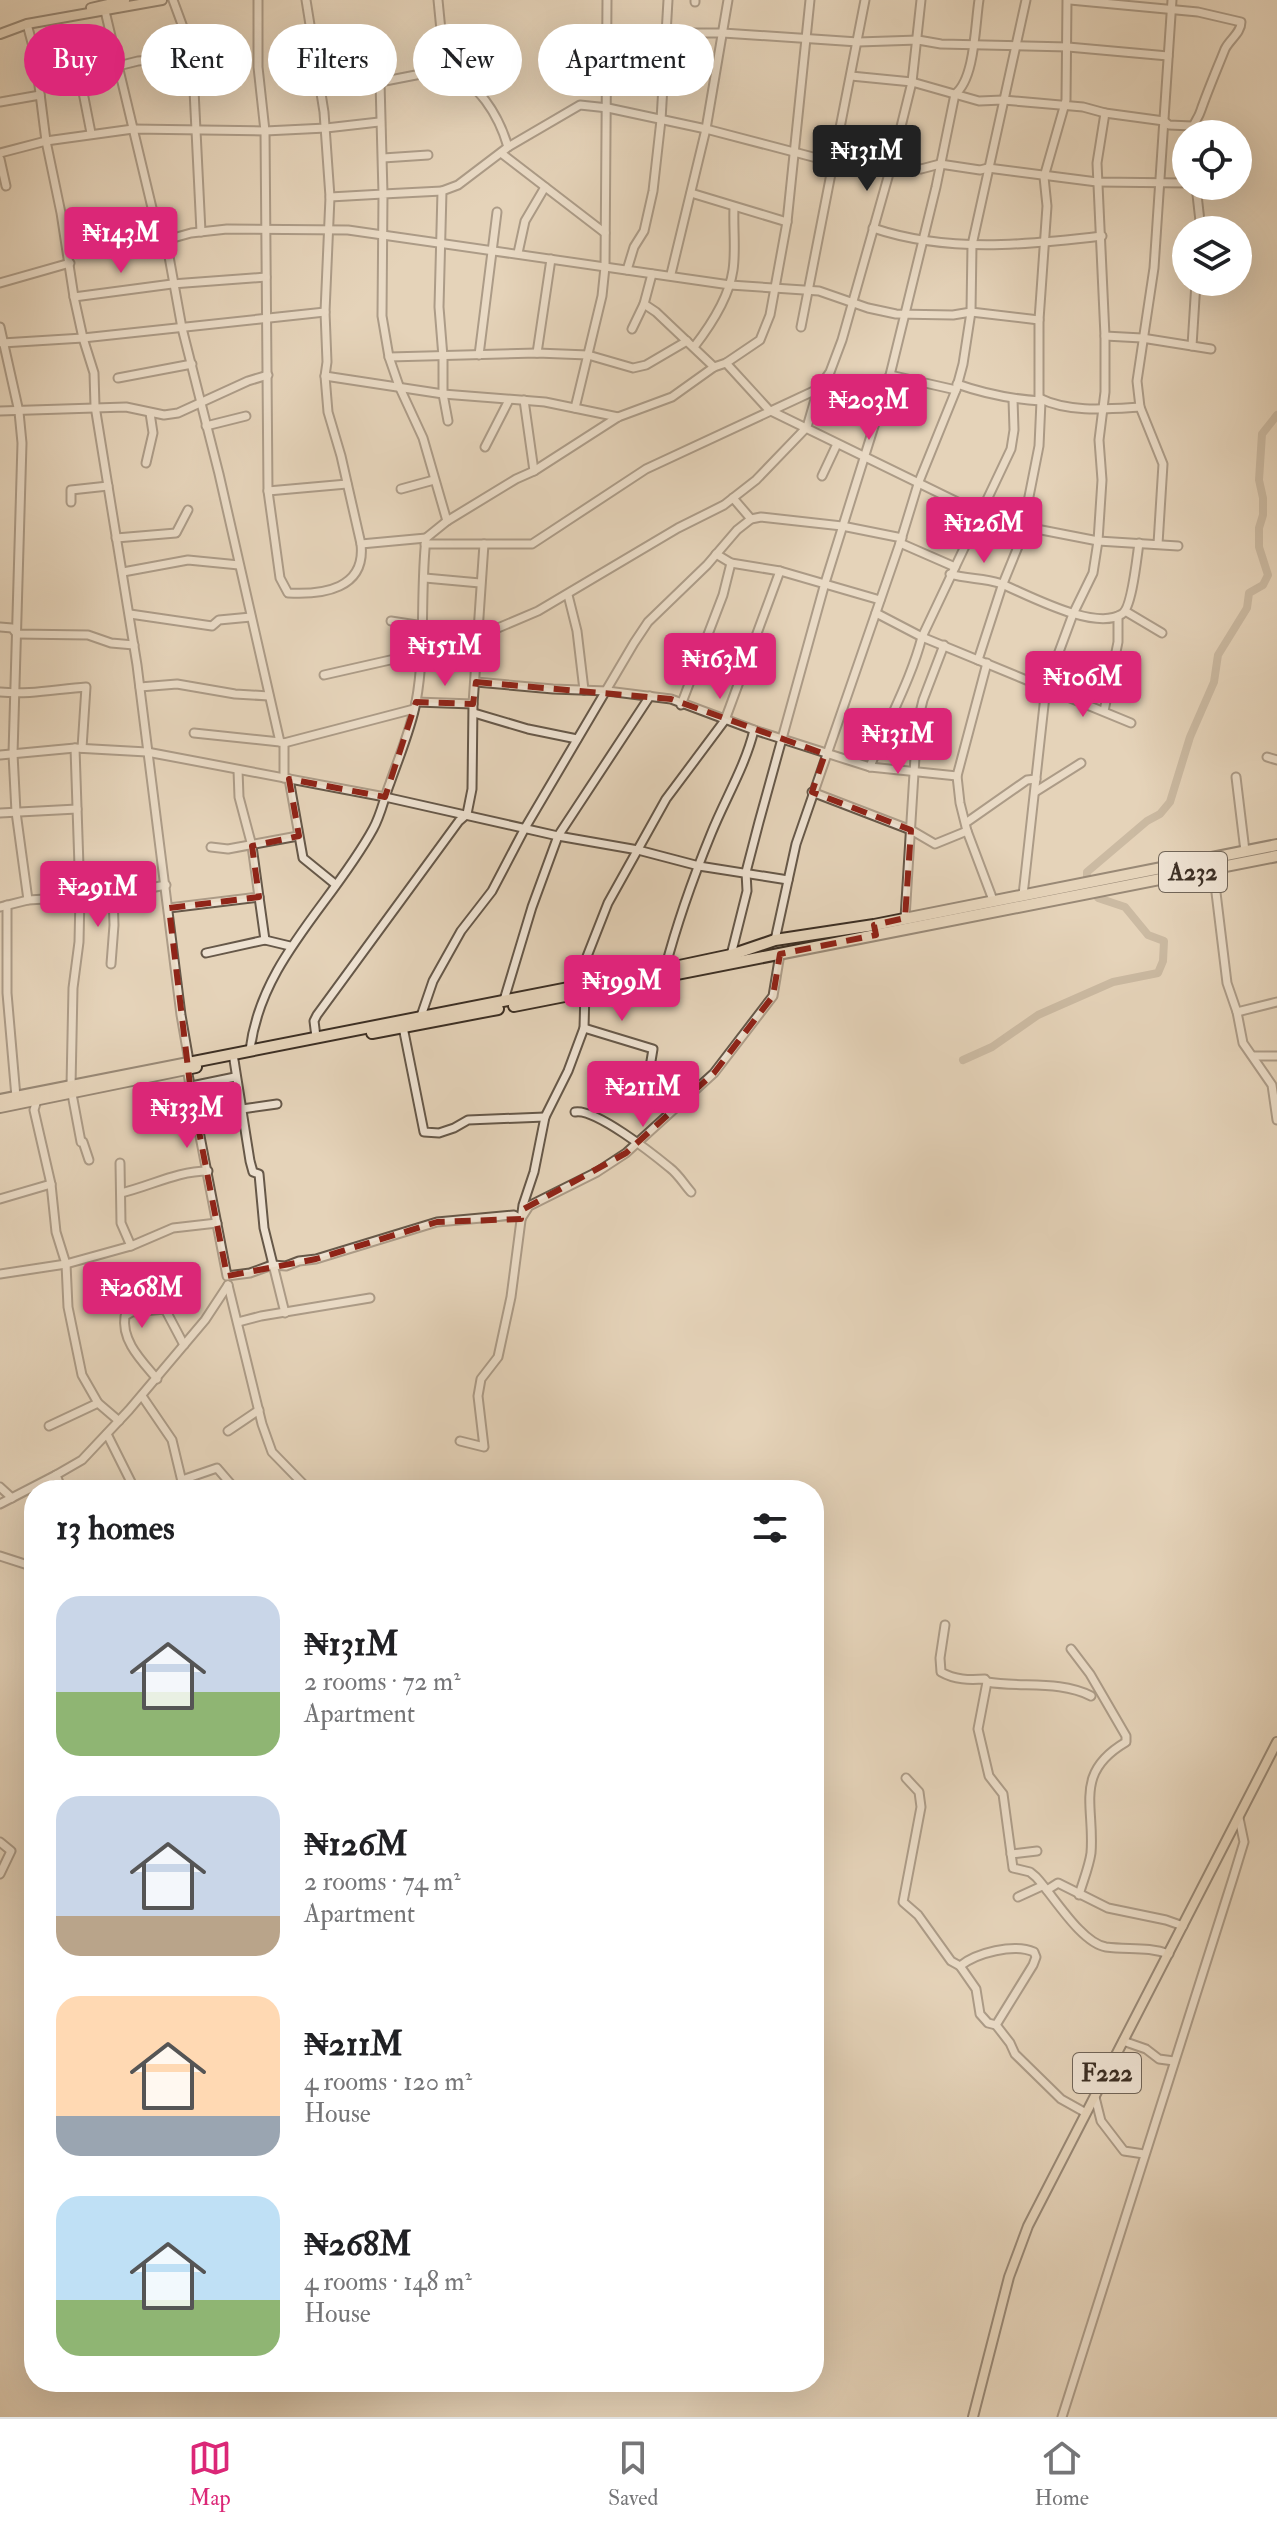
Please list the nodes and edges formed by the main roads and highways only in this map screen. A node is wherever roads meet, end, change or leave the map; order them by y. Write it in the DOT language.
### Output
graph roads {
  1 [pos="125,0"];
  2 [pos="162,0"];
  3 [pos="102,5"];
  4 [pos="0,32"];
  5 [pos="1273,851"];
  6 [pos="1073,891"];
  7 [pos="875,930"];
  8 [pos="601,985"];
  9 [pos="582,988"];
  10 [pos="340,1036"];
  11 [pos="188,1065"];
  12 [pos="71,1090"];
  13 [pos="0,1100"];
  14 [pos="0,1107"];
  15 [pos="1277,1742"];
  16 [pos="973,2417"];
  1 -- 3 [label="main road"];
  2 -- 3 [label="main road"];
  3 -- 4 [label="main road"];
  3 -- 4 [label="main road"];
  5 -- 6 [label="highway, A232"];
  5 -- 6 [label="highway, A232"];
  6 -- 7 [label="highway, A232"];
  6 -- 7 [label="highway, A232"];
  7 -- 8 [label="highway, A232"];
  7 -- 8 [label="highway, A232"];
  8 -- 9 [label="highway, A232"];
  9 -- 10 [label="highway, A232"];
  9 -- 10 [label="highway, A232"];
  10 -- 11 [label="highway, A232"];
  10 -- 11 [label="highway, A232"];
  11 -- 12 [label="highway, A232"];
  11 -- 12 [label="highway, A232"];
  12 -- 13 [label="highway, A232"];
  12 -- 14 [label="highway, A232"];
  15 -- 16 [label="main road, F222"];
}
